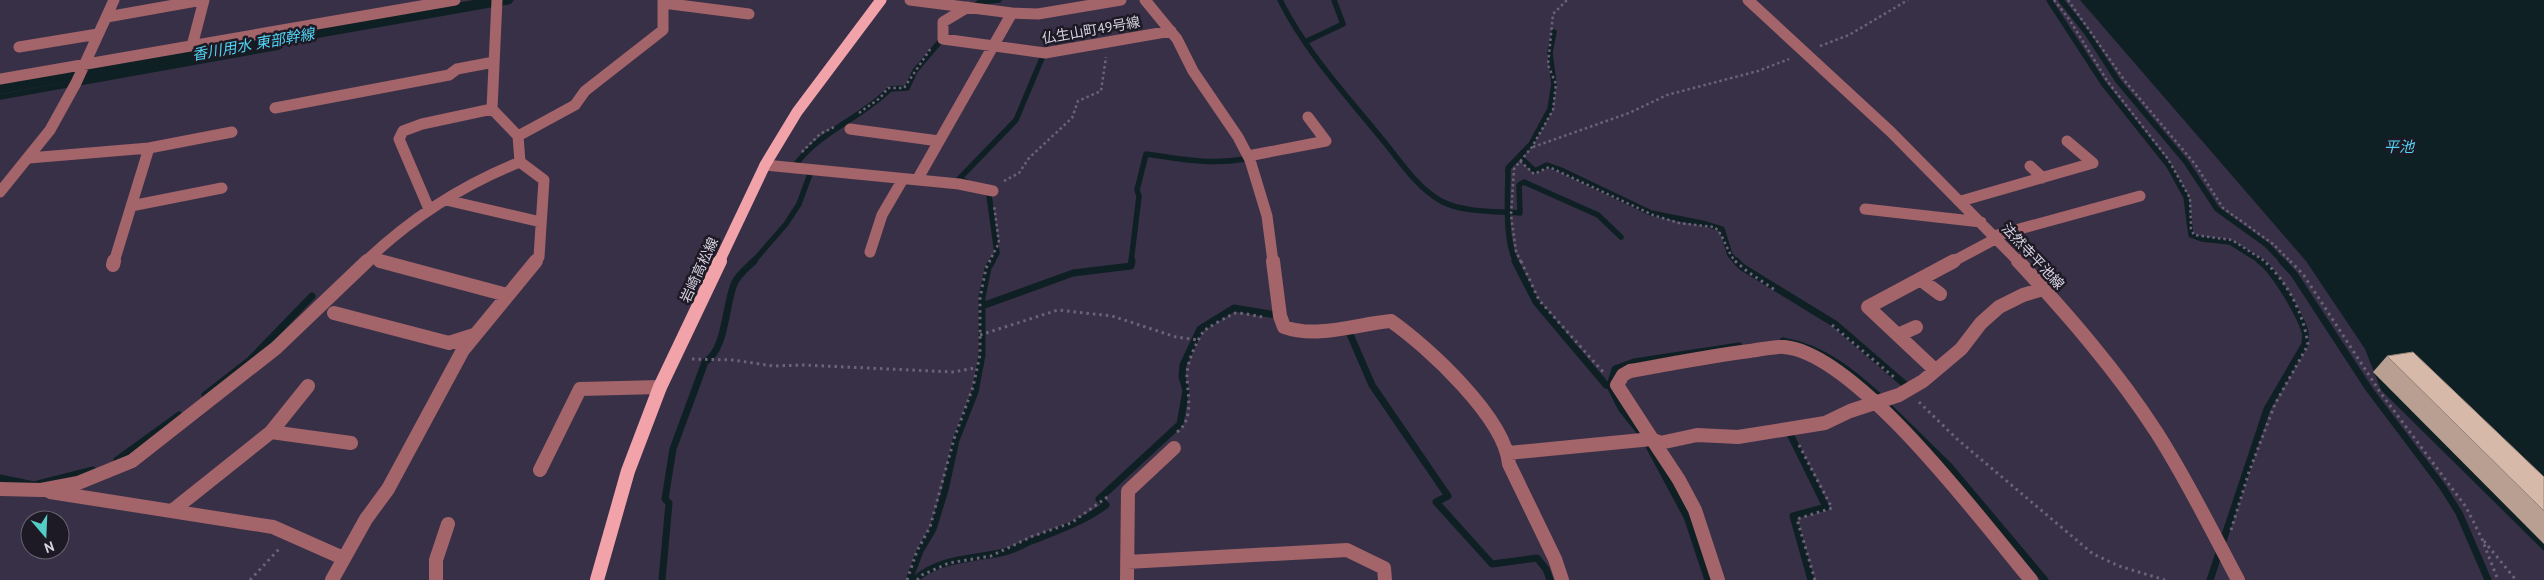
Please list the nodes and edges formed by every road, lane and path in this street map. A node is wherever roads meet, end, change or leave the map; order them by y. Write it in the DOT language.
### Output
graph roads {
  1 [pos="114,0"];
  2 [pos="203,0"];
  3 [pos="455,0"];
  4 [pos="882,0"];
  5 [pos="910,0"];
  6 [pos="1121,0"];
  7 [pos="1145,0"];
  8 [pos="1566,0"];
  9 [pos="1748,0"];
  10 [pos="1908,0"];
  11 [pos="2054,0"];
  12 [pos="2068,0"];
  13 [pos="663,1"];
  14 [pos="497,3"];
  15 [pos="968,7"];
  16 [pos="748,14"];
  17 [pos="1012,14"];
  18 [pos="107,17"];
  19 [pos="1170,31"];
  20 [pos="98,34"];
  21 [pos="943,37"];
  22 [pos="1107,42"];
  23 [pos="192,46"];
  24 [pos="992,47"];
  25 [pos="19,48"];
  26 [pos="1807,52"];
  27 [pos="494,62"];
  28 [pos="84,65"];
  29 [pos="0,79"];
  30 [pos="276,108"];
  31 [pos="492,109"];
  32 [pos="856,115"];
  33 [pos="1308,117"];
  34 [pos="845,126"];
  35 [pos="232,132"];
  36 [pos="518,136"];
  37 [pos="2067,141"];
  38 [pos="939,142"];
  39 [pos="1532,147"];
  40 [pos="149,148"];
  41 [pos="1248,156"];
  42 [pos="29,158"];
  43 [pos="1520,161"];
  44 [pos="520,162"];
  45 [pos="765,165"];
  46 [pos="2030,166"];
  47 [pos="791,168"];
  48 [pos="2043,178"];
  49 [pos="903,179"];
  50 [pos="918,180"];
  51 [pos="222,188"];
  52 [pos="993,191"];
  53 [pos="0,192"];
  54 [pos="2140,196"];
  55 [pos="446,200"];
  56 [pos="1961,201"];
  57 [pos="131,206"];
  58 [pos="1865,209"];
  59 [pos="428,210"];
  60 [pos="542,222"];
  61 [pos="1980,222"];
  62 [pos="1995,237"];
  63 [pos="870,252"];
  64 [pos="370,258"];
  65 [pos="113,265"];
  66 [pos="1920,280"];
  67 [pos="2043,289"];
  68 [pos="1775,290"];
  69 [pos="1940,294"];
  70 [pos="507,295"];
  71 [pos="334,313"];
  72 [pos="1281,318"];
  73 [pos="1832,325"];
  74 [pos="1916,327"];
  75 [pos="980,334"];
  76 [pos="474,335"];
  77 [pos="1898,335"];
  78 [pos="1198,340"];
  79 [pos="672,357"];
  80 [pos="975,368"];
  81 [pos="1935,370"];
  82 [pos="1617,385"];
  83 [pos="308,386"];
  84 [pos="660,388"];
  85 [pos="1907,390"];
  86 [pos="1876,403"];
  87 [pos="1790,429"];
  88 [pos="271,432"];
  89 [pos="1652,439"];
  90 [pos="1174,442"];
  91 [pos="351,443"];
  92 [pos="1508,454"];
  93 [pos="540,470"];
  94 [pos="0,489"];
  95 [pos="41,490"];
  96 [pos="1114,492"];
  97 [pos="172,511"];
  98 [pos="448,524"];
  99 [pos="294,536"];
  100 [pos="2482,539"];
  101 [pos="2223,552"];
  102 [pos="343,558"];
  103 [pos="1127,562"];
  104 [pos="250,580"];
  105 [pos="332,580"];
  106 [pos="436,580"];
  107 [pos="598,580"];
  108 [pos="907,580"];
  109 [pos="917,580"];
  110 [pos="1127,580"];
  111 [pos="1386,580"];
  112 [pos="1562,580"];
  113 [pos="1718,580"];
  114 [pos="1815,580"];
  115 [pos="2032,580"];
  116 [pos="2164,580"];
  117 [pos="2238,580"];
  118 [pos="2498,580"];
  119 [pos="2516,580"];
  1 -- 18 [label="street"];
  2 -- 18 [label="street"];
  2 -- 23 [label="street"];
  3 -- 23 [label="street"];
  4 -- 45 [label="main road, 岩崎高松線"];
  5 -- 15 [label="street"];
  6 -- 17 [label="street"];
  7 -- 19 [label="street"];
  8 -- 39 [label="path"];
  9 -- 26 [label="street, 法然寺平池線"];
  10 -- 26 [label="path"];
  11 -- 101 [label="path"];
  12 -- 100 [label="path"];
  13 -- 16 [label="street"];
  13 -- 36 [label="street"];
  14 -- 27 [label="street"];
  15 -- 17 [label="street"];
  15 -- 21 [label="street"];
  17 -- 24 [label="street"];
  18 -- 20 [label="street"];
  19 -- 22 [label="street, 仏生山町49号線"];
  19 -- 41 [label="street"];
  20 -- 25 [label="street"];
  20 -- 28 [label="street"];
  21 -- 24 [label="street, 仏生山町49号線"];
  21 -- 32 [label="path"];
  22 -- 24 [label="street, 仏生山町49号線"];
  22 -- 52 [label="path"];
  23 -- 28 [label="street"];
  24 -- 38 [label="street"];
  26 -- 39 [label="path"];
  26 -- 56 [label="street, 法然寺平池線"];
  27 -- 30 [label="street"];
  27 -- 31 [label="street"];
  28 -- 29 [label="street"];
  28 -- 42 [label="street"];
  31 -- 36 [label="street"];
  31 -- 59 [label="street"];
  33 -- 41 [label="street"];
  34 -- 38 [label="street"];
  34 -- 47 [label="path"];
  35 -- 40 [label="street"];
  36 -- 44 [label="street"];
  37 -- 48 [label="street"];
  38 -- 50 [label="street"];
  39 -- 43 [label="path"];
  40 -- 42 [label="street"];
  40 -- 57 [label="street"];
  41 -- 72 [label="street"];
  42 -- 53 [label="street"];
  43 -- 68 [label="path"];
  43 -- 82 [label="path"];
  44 -- 55 [label="street"];
  44 -- 60 [label="street"];
  45 -- 47 [label="street"];
  45 -- 79 [label="main road, 岩崎高松線"];
  46 -- 48 [label="street"];
  47 -- 49 [label="street"];
  48 -- 56 [label="street"];
  49 -- 50 [label="street"];
  49 -- 63 [label="street"];
  50 -- 52 [label="street"];
  51 -- 57 [label="street"];
  52 -- 75 [label="path"];
  54 -- 62 [label="street"];
  55 -- 59 [label="street"];
  55 -- 60 [label="street"];
  56 -- 61 [label="street, 法然寺平池線"];
  57 -- 65 [label="street"];
  58 -- 61 [label="street"];
  59 -- 64 [label="street"];
  60 -- 70 [label="street"];
  61 -- 62 [label="street, 法然寺平池線"];
  62 -- 66 [label="street"];
  62 -- 67 [label="street, 法然寺平池線"];
  64 -- 70 [label="street"];
  64 -- 95 [label="street"];
  66 -- 69 [label="street"];
  66 -- 77 [label="street"];
  67 -- 81 [label="street"];
  67 -- 101 [label="street, 法然寺平池線"];
  70 -- 76 [label="street"];
  71 -- 76 [label="street"];
  72 -- 78 [label="path"];
  72 -- 92 [label="street"];
  73 -- 85 [label="path"];
  74 -- 77 [label="street"];
  75 -- 78 [label="path"];
  75 -- 80 [label="path"];
  76 -- 102 [label="street"];
  77 -- 81 [label="street"];
  78 -- 90 [label="path"];
  79 -- 80 [label="path"];
  79 -- 84 [label="main road, 岩崎高松線"];
  80 -- 108 [label="path"];
  81 -- 85 [label="street"];
  82 -- 86 [label="street"];
  82 -- 89 [label="street"];
  83 -- 88 [label="street"];
  84 -- 93 [label="street"];
  84 -- 107 [label="main road, 岩崎高松線"];
  85 -- 86 [label="street"];
  85 -- 116 [label="path"];
  86 -- 87 [label="street"];
  86 -- 115 [label="street"];
  87 -- 89 [label="street"];
  87 -- 114 [label="path"];
  88 -- 91 [label="street"];
  88 -- 97 [label="street"];
  89 -- 92 [label="street"];
  89 -- 113 [label="street"];
  90 -- 103 [label="street"];
  92 -- 112 [label="street"];
  94 -- 95 [label="street"];
  95 -- 97 [label="street"];
  96 -- 109 [label="path"];
  97 -- 99 [label="street"];
  98 -- 106 [label="street"];
  99 -- 102 [label="street"];
  99 -- 104 [label="path"];
  100 -- 118 [label="path"];
  100 -- 119 [label="path"];
  101 -- 117 [label="street, 法然寺平池線"];
  102 -- 105 [label="street"];
  103 -- 110 [label="street"];
  103 -- 111 [label="street"];
}
